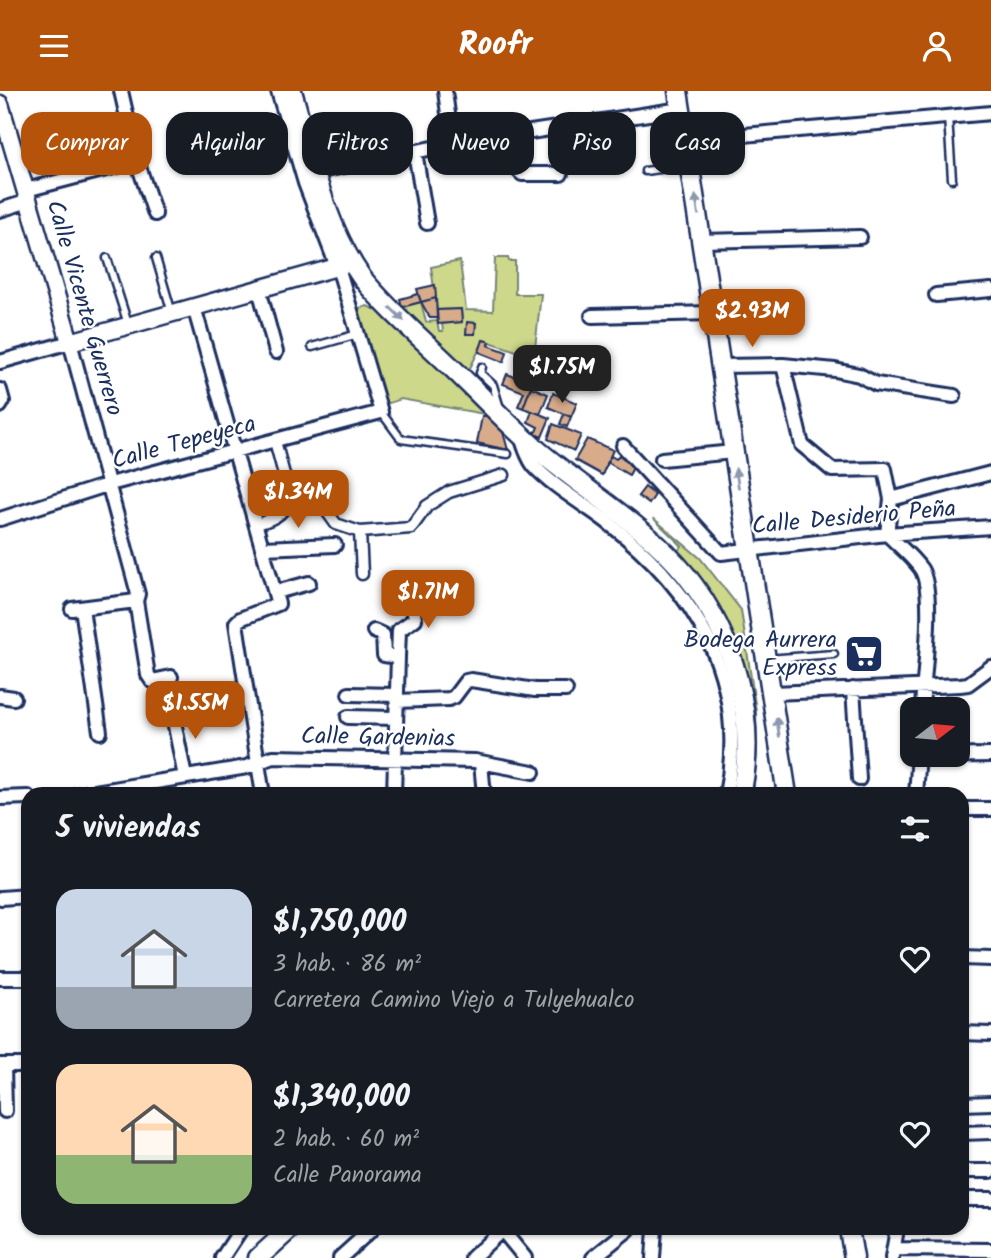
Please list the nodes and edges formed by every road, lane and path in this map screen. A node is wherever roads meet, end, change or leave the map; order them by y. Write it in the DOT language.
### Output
graph roads {
  1 [pos="121,91"];
  2 [pos="278,91"];
  3 [pos="292,91"];
  4 [pos="446,91"];
  5 [pos="678,91"];
  6 [pos="0,104"];
  7 [pos="681,109"];
  8 [pos="126,112"];
  9 [pos="448,112"];
  10 [pos="682,112"];
  11 [pos="991,113"];
  12 [pos="948,117"];
  13 [pos="302,124"];
  14 [pos="534,133"];
  15 [pos="745,135"];
  16 [pos="427,149"];
  17 [pos="415,152"];
  18 [pos="650,170"];
  19 [pos="645,171"];
  20 [pos="93,175"];
  21 [pos="142,175"];
  22 [pos="317,175"];
  23 [pos="692,175"];
  24 [pos="953,179"];
  25 [pos="28,196"];
  26 [pos="0,209"];
  27 [pos="156,214"];
  28 [pos="428,223"];
  29 [pos="860,237"];
  30 [pos="702,241"];
  31 [pos="107,258"];
  32 [pos="156,258"];
  33 [pos="345,265"];
  34 [pos="259,289"];
  35 [pos="991,289"];
  36 [pos="372,291"];
  37 [pos="936,295"];
  38 [pos="348,302"];
  39 [pos="194,307"];
  40 [pos="172,313"];
  41 [pos="712,313"];
  42 [pos="592,316"];
  43 [pos="129,325"];
  44 [pos="358,334"];
  45 [pos="70,342"];
  46 [pos="312,347"];
  47 [pos="276,352"];
  48 [pos="0,362"];
  49 [pos="783,365"];
  50 [pos="720,366"];
  51 [pos="482,367"];
  52 [pos="0,390"];
  53 [pos="954,396"];
  54 [pos="0,406"];
  55 [pos="381,412"];
  56 [pos="503,416"];
  57 [pos="519,433"];
  58 [pos="275,442"];
  59 [pos="623,446"];
  60 [pos="236,452"];
  61 [pos="733,452"];
  62 [pos="508,454"];
  63 [pos="662,459"];
  64 [pos="991,473"];
  65 [pos="504,475"];
  66 [pos="110,484"];
  67 [pos="293,493"];
  68 [pos="891,499"];
  69 [pos="0,519"];
  70 [pos="257,524"];
  71 [pos="991,527"];
  72 [pos="360,532"];
  73 [pos="887,534"];
  74 [pos="335,545"];
  75 [pos="263,548"];
  76 [pos="748,548"];
  77 [pos="362,574"];
  78 [pos="309,583"];
  79 [pos="276,592"];
  80 [pos="137,598"];
  81 [pos="412,600"];
  82 [pos="374,631"];
  83 [pos="834,654"];
  84 [pos="398,657"];
  85 [pos="767,659"];
  86 [pos="991,667"];
  87 [pos="172,677"];
  88 [pos="923,686"];
  89 [pos="853,689"];
  90 [pos="566,690"];
  91 [pos="773,693"];
  92 [pos="349,695"];
  93 [pos="0,696"];
  94 [pos="923,697"];
  95 [pos="14,698"];
  96 [pos="397,698"];
  97 [pos="172,711"];
  98 [pos="348,717"];
  99 [pos="395,719"];
  100 [pos="100,732"];
  101 [pos="970,755"];
  102 [pos="991,755"];
  103 [pos="395,760"];
  104 [pos="257,762"];
  105 [pos="481,763"];
  106 [pos="918,767"];
  107 [pos="533,772"];
  108 [pos="185,777"];
  109 [pos="859,779"];
  110 [pos="160,787"];
  111 [pos="262,787"];
  112 [pos="394,787"];
  113 [pos="483,787"];
  114 [pos="727,787"];
  115 [pos="742,787"];
  116 [pos="786,787"];
  117 [pos="917,787"];
  118 [pos="21,797"];
  119 [pos="0,798"];
  120 [pos="969,809"];
  121 [pos="991,809"];
  122 [pos="21,897"];
  123 [pos="1,898"];
  124 [pos="969,958"];
  125 [pos="991,959"];
  126 [pos="0,978"];
  127 [pos="21,978"];
  128 [pos="969,1033"];
  129 [pos="991,1034"];
  130 [pos="2,1065"];
  131 [pos="21,1065"];
  132 [pos="991,1103"];
  133 [pos="969,1104"];
  134 [pos="5,1111"];
  135 [pos="991,1132"];
  136 [pos="969,1133"];
  137 [pos="969,1171"];
  138 [pos="991,1171"];
  139 [pos="969,1199"];
  140 [pos="991,1199"];
  141 [pos="237,1235"];
  142 [pos="283,1235"];
  143 [pos="365,1235"];
  144 [pos="497,1235"];
  145 [pos="507,1235"];
  146 [pos="622,1235"];
  147 [pos="655,1235"];
  148 [pos="850,1235"];
  149 [pos="896,1235"];
  150 [pos="991,1250"];
  151 [pos="894,1254"];
  152 [pos="222,1258"];
  153 [pos="258,1258"];
  154 [pos="340,1258"];
  155 [pos="472,1258"];
  156 [pos="524,1258"];
  157 [pos="593,1258"];
  158 [pos="653,1258"];
  159 [pos="854,1258"];
  1 -- 8 [label="street"];
  2 -- 33 [label="street"];
  3 -- 13 [label="main road"];
  4 -- 9 [label="street"];
  5 -- 7 [label="main road"];
  6 -- 25 [label="street, Calle Vicente Guerrero"];
  7 -- 10 [label="main road"];
  7 -- 14 [label="street"];
  11 -- 12 [label="street"];
  12 -- 15 [label="street"];
  12 -- 24 [label="lane"];
  16 -- 17 [label="street"];
  17 -- 28 [label="street"];
  18 -- 19 [label="lane"];
  20 -- 25 [label="street"];
  21 -- 27 [label="street"];
  22 -- 33 [label="main road"];
  30 -- 23 [label="main road, one-way"];
  25 -- 26 [label="street"];
  25 -- 45 [label="street, Calle Vicente Guerrero"];
  29 -- 30 [label="street"];
  30 -- 41 [label="main road"];
  31 -- 43 [label="lane"];
  32 -- 40 [label="lane"];
  33 -- 34 [label="street"];
  33 -- 36 [label="main road"];
  33 -- 38 [label="street"];
  34 -- 39 [label="street"];
  34 -- 47 [label="street"];
  35 -- 37 [label="street"];
  36 -- 38 [label="street"];
  36 -- 56 [label="main road, one-way"];
  38 -- 44 [label="street"];
  39 -- 40 [label="street"];
  39 -- 60 [label="street"];
  40 -- 43 [label="street"];
  41 -- 42 [label="street"];
  41 -- 50 [label="main road"];
  43 -- 45 [label="street"];
  44 -- 46 [label="lane"];
  44 -- 55 [label="street"];
  45 -- 48 [label="street"];
  45 -- 66 [label="street, Calle Vicente Guerrero"];
  49 -- 50 [label="street"];
  49 -- 53 [label="street"];
  49 -- 68 [label="street"];
  50 -- 61 [label="main road"];
  51 -- 56 [label="lane"];
  52 -- 54 [label="street"];
  55 -- 58 [label="street, Calle Tepeyeca"];
  55 -- 62 [label="lane"];
  56 -- 57 [label="main road"];
  57 -- 114 [label="street"];
  57 -- 115 [label="main road"];
  58 -- 60 [label="street, Calle Tepeyeca"];
  58 -- 67 [label="street"];
  59 -- 76 [label="street, Calle Desiderio Peña"];
  60 -- 66 [label="street, Calle Tepeyeca"];
  60 -- 70 [label="street"];
  61 -- 63 [label="street"];
  76 -- 61 [label="main road, one-way"];
  64 -- 68 [label="street"];
  65 -- 72 [label="street"];
  66 -- 69 [label="street, Calle Tepeyeca"];
  66 -- 80 [label="street, Calle Vicente Guerrero"];
  67 -- 70 [label="street"];
  67 -- 72 [label="street"];
  68 -- 73 [label="street"];
  70 -- 75 [label="street"];
  71 -- 73 [label="street, Calle Desiderio Peña"];
  72 -- 77 [label="street"];
  73 -- 76 [label="street, Calle Desiderio Peña"];
  73 -- 88 [label="street"];
  74 -- 75 [label="street"];
  75 -- 79 [label="street"];
  76 -- 85 [label="main road"];
  78 -- 79 [label="street"];
  79 -- 104 [label="street"];
  80 -- 87 [label="street, Calle Vicente Guerrero"];
  80 -- 100 [label="street"];
  81 -- 84 [label="street"];
  82 -- 84 [label="street"];
  83 -- 85 [label="lane"];
  84 -- 96 [label="street"];
  85 -- 91 [label="main road"];
  86 -- 88 [label="street"];
  88 -- 89 [label="street"];
  88 -- 94 [label="street"];
  89 -- 91 [label="street"];
  89 -- 109 [label="street"];
  90 -- 96 [label="street"];
  116 -- 91 [label="main road, one-way"];
  92 -- 96 [label="street"];
  93 -- 95 [label="street"];
  96 -- 99 [label="street"];
  97 -- 108 [label="street"];
  98 -- 99 [label="street"];
  99 -- 103 [label="street"];
  101 -- 102 [label="street"];
  103 -- 104 [label="street, Calle Gardenias"];
  103 -- 105 [label="street, Calle Gardenias"];
  103 -- 112 [label="street"];
  104 -- 108 [label="street, Calle Gardenias"];
  104 -- 111 [label="street"];
  105 -- 107 [label="street, Calle Gardenias"];
  105 -- 113 [label="street"];
  106 -- 117 [label="street"];
  108 -- 110 [label="street, Calle Gardenias"];
  118 -- 119 [label="street"];
  120 -- 121 [label="street"];
  122 -- 123 [label="street"];
  124 -- 125 [label="street"];
  126 -- 127 [label="street"];
  128 -- 129 [label="street"];
  130 -- 131 [label="street"];
  130 -- 134 [label="street"];
  132 -- 133 [label="street"];
  135 -- 136 [label="street"];
  137 -- 138 [label="street"];
  139 -- 140 [label="street"];
  141 -- 152 [label="street"];
  142 -- 153 [label="main road"];
  143 -- 154 [label="street"];
  144 -- 155 [label="street"];
  145 -- 156 [label="street"];
  146 -- 157 [label="street"];
  147 -- 158 [label="street"];
  148 -- 159 [label="main road"];
  149 -- 151 [label="street"];
  150 -- 151 [label="street"];
}
